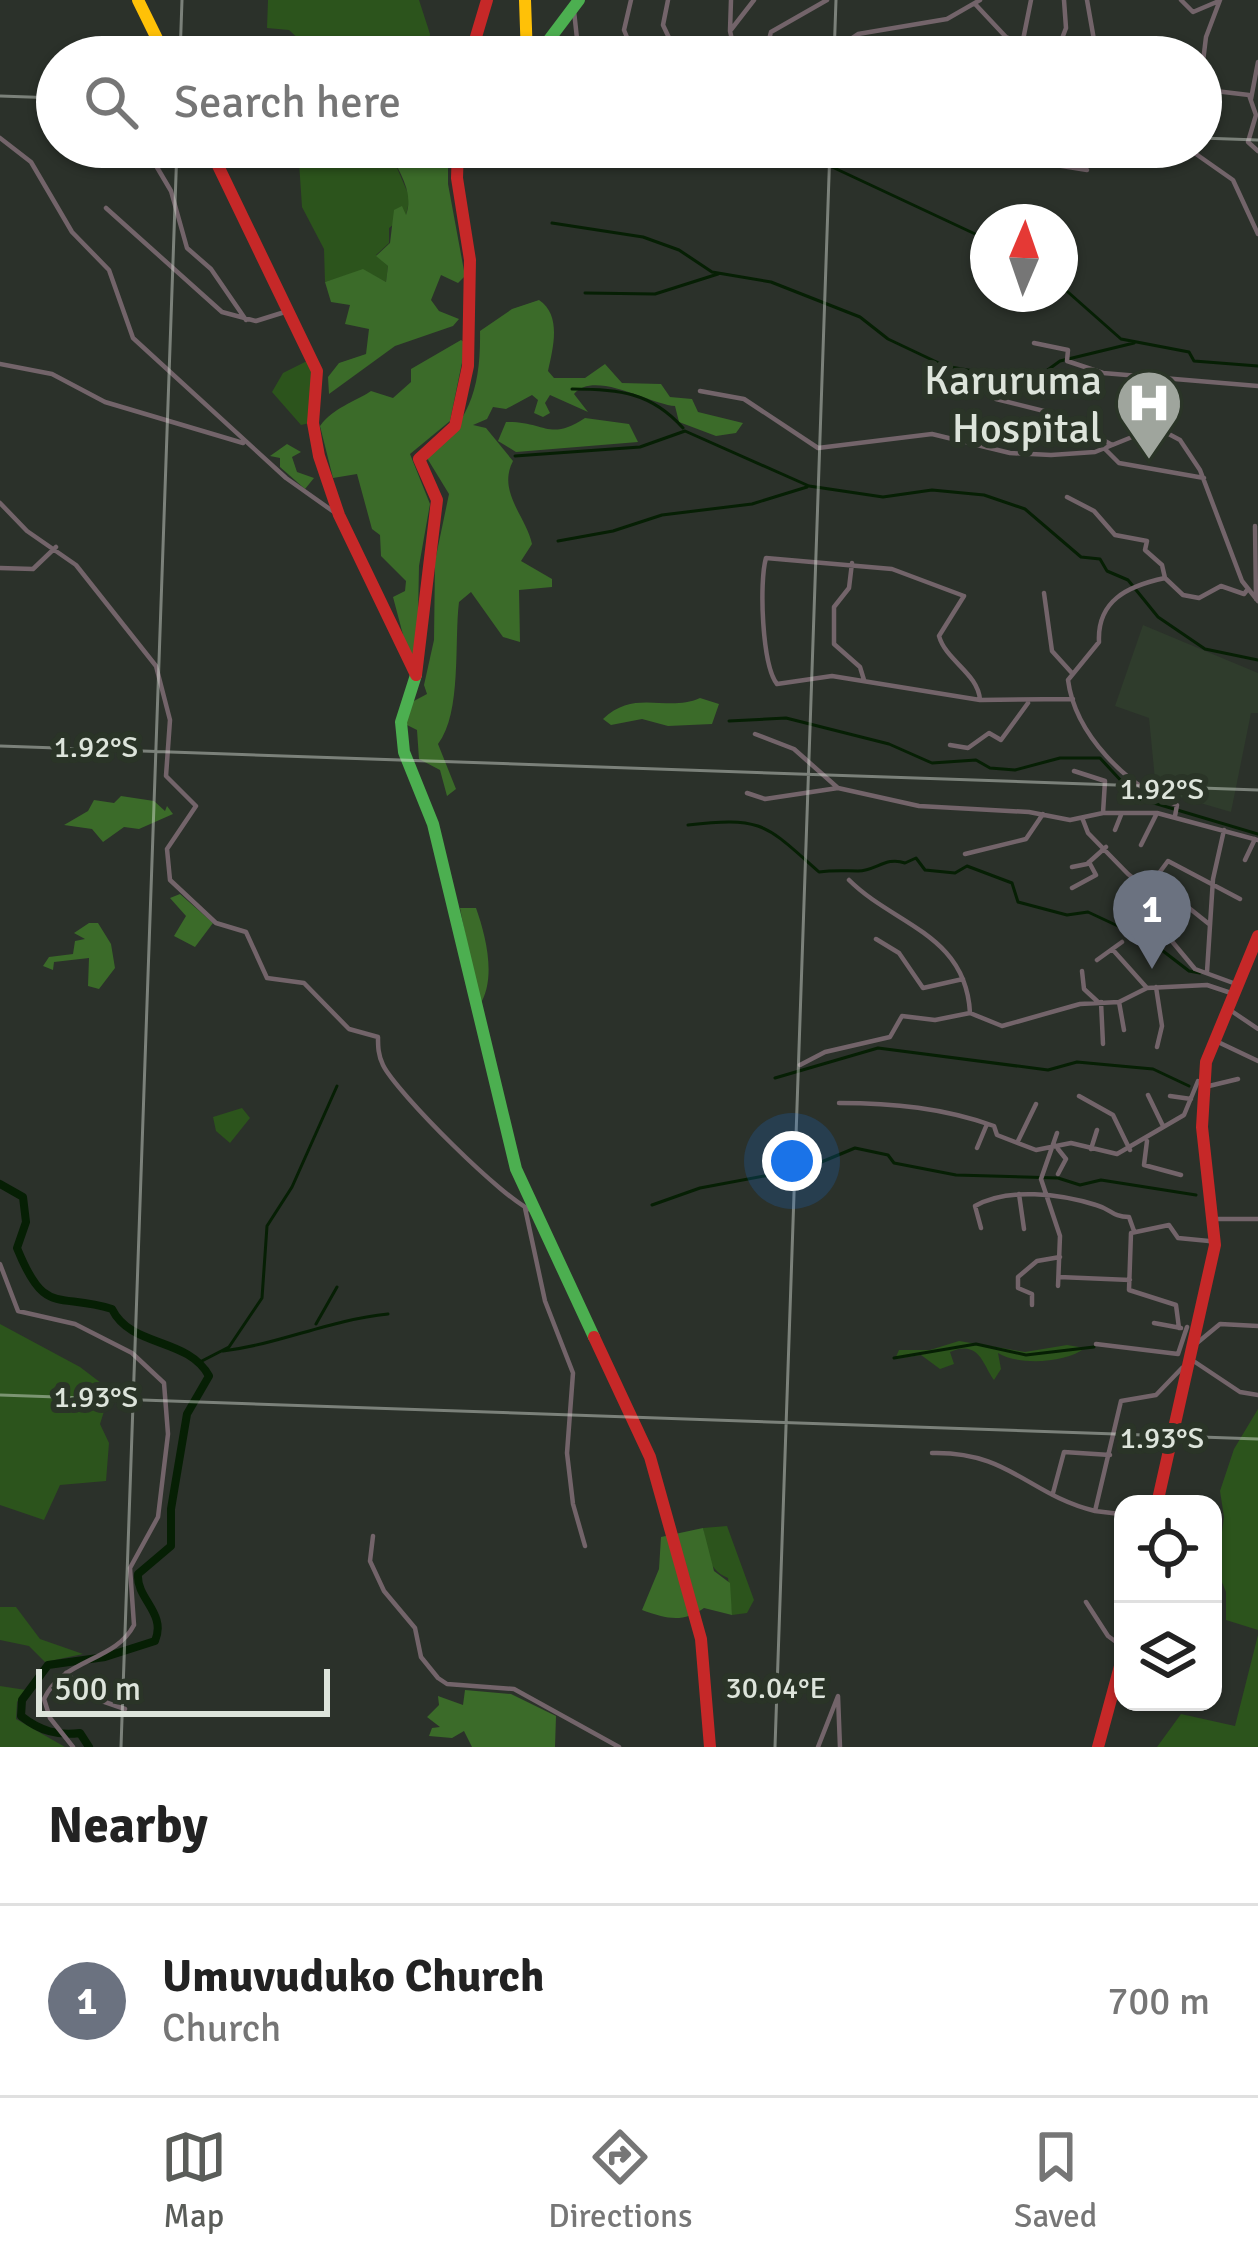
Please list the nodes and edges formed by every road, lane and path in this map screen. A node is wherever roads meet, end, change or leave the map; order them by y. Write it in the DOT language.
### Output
graph roads {
  1 [pos="139,0"];
  2 [pos="488,0"];
  3 [pos="525,0"];
  4 [pos="632,0"];
  5 [pos="668,0"];
  6 [pos="731,0"];
  7 [pos="754,0"];
  8 [pos="809,0"];
  9 [pos="826,0"];
  10 [pos="957,0"];
  11 [pos="1030,0"];
  12 [pos="1064,0"];
  13 [pos="1087,0"];
  14 [pos="1180,0"];
  15 [pos="1220,0"];
  16 [pos="576,3"];
  17 [pos="978,3"];
  18 [pos="809,10"];
  19 [pos="968,10"];
  20 [pos="730,31"];
  21 [pos="156,36"];
  22 [pos="477,36"];
  23 [pos="526,36"];
  24 [pos="552,36"];
  25 [pos="578,36"];
  26 [pos="626,36"];
  27 [pos="668,36"];
  28 [pos="731,36"];
  29 [pos="770,36"];
  30 [pos="856,36"];
  31 [pos="1005,36"];
  32 [pos="1024,36"];
  33 [pos="1063,36"];
  34 [pos="1093,36"];
  35 [pos="1206,36"];
  36 [pos="1258,62"];
  37 [pos="1222,91"];
  38 [pos="1251,99"];
  39 [pos="0,138"];
  40 [pos="1258,152"];
  41 [pos="157,168"];
  42 [pos="219,168"];
  43 [pos="457,168"];
  44 [pos="1075,168"];
  45 [pos="1216,168"];
  46 [pos="1088,170"];
  47 [pos="106,208"];
  48 [pos="1258,234"];
  49 [pos="288,311"];
  50 [pos="246,320"];
  51 [pos="1034,343"];
  52 [pos="0,364"];
  53 [pos="1258,386"];
  54 [pos="700,392"];
  55 [pos="996,399"];
  56 [pos="248,445"];
  57 [pos="1109,447"];
  58 [pos="1204,478"];
  59 [pos="1067,497"];
  60 [pos="0,503"];
  61 [pos="339,515"];
  62 [pos="1255,526"];
  63 [pos="56,547"];
  64 [pos="852,563"];
  65 [pos="0,568"];
  66 [pos="1165,578"];
  67 [pos="1248,589"];
  68 [pos="1044,593"];
  69 [pos="1257,600"];
  70 [pos="1071,672"];
  71 [pos="416,675"];
  72 [pos="864,680"];
  73 [pos="1073,699"];
  74 [pos="980,700"];
  75 [pos="1028,703"];
  76 [pos="754,734"];
  77 [pos="950,746"];
  78 [pos="1074,771"];
  79 [pos="838,788"];
  80 [pos="747,793"];
  81 [pos="1103,813"];
  82 [pos="1156,813"];
  83 [pos="1043,814"];
  84 [pos="1121,814"];
  85 [pos="1174,816"];
  86 [pos="1083,820"];
  87 [pos="1224,829"];
  88 [pos="1115,830"];
  89 [pos="1256,840"];
  90 [pos="1141,845"];
  91 [pos="1106,848"];
  92 [pos="965,854"];
  93 [pos="1245,860"];
  94 [pos="1090,862"];
  95 [pos="1072,867"];
  96 [pos="849,880"];
  97 [pos="1087,880"];
  98 [pos="1213,886"];
  99 [pos="1072,888"];
  100 [pos="1148,888"];
  101 [pos="1091,890"];
  102 [pos="1240,899"];
  103 [pos="1150,917"];
  104 [pos="1209,924"];
  105 [pos="1258,936"];
  106 [pos="876,939"];
  107 [pos="1122,942"];
  108 [pos="1114,950"];
  109 [pos="1097,960"];
  110 [pos="1252,964"];
  111 [pos="1082,971"];
  112 [pos="1208,972"];
  113 [pos="963,979"];
  114 [pos="1151,988"];
  115 [pos="1234,988"];
  116 [pos="1099,1001"];
  117 [pos="1119,1002"];
  118 [pos="1225,1007"];
  119 [pos="970,1013"];
  120 [pos="1258,1029"];
  121 [pos="1124,1030"];
  122 [pos="1213,1039"];
  123 [pos="1103,1044"];
  124 [pos="1157,1047"];
  125 [pos="1258,1061"];
  126 [pos="800,1065"];
  127 [pos="1238,1079"];
  128 [pos="1203,1083"];
  129 [pos="1148,1095"];
  130 [pos="1078,1096"];
  131 [pos="1170,1096"];
  132 [pos="1190,1099"];
  133 [pos="839,1103"];
  134 [pos="1036,1104"];
  135 [pos="987,1124"];
  136 [pos="1163,1126"];
  137 [pos="1097,1130"];
  138 [pos="1057,1133"];
  139 [pos="1018,1141"];
  140 [pos="1148,1141"];
  141 [pos="977,1148"];
  142 [pos="1054,1149"];
  143 [pos="1091,1149"];
  144 [pos="1130,1150"];
  145 [pos="1058,1174"];
  146 [pos="1181,1175"];
  147 [pos="1019,1195"];
  148 [pos="1049,1196"];
  149 [pos="529,1209"];
  150 [pos="1215,1219"];
  151 [pos="1258,1219"];
  152 [pos="981,1228"];
  153 [pos="1024,1229"];
  154 [pos="1134,1231"];
  155 [pos="1215,1241"];
  156 [pos="1060,1257"];
  157 [pos="0,1264"];
  158 [pos="1058,1277"];
  159 [pos="1130,1280"];
  160 [pos="1058,1286"];
  161 [pos="1032,1305"];
  162 [pos="1154,1323"];
  163 [pos="1188,1325"];
  164 [pos="1258,1326"];
  165 [pos="1096,1344"];
  166 [pos="1187,1356"];
  167 [pos="1258,1395"];
  168 [pos="932,1454"];
  169 [pos="1110,1455"];
  170 [pos="1053,1493"];
  171 [pos="1159,1495"];
  172 [pos="1095,1511"];
  173 [pos="1114,1513"];
  174 [pos="373,1536"];
  175 [pos="585,1546"];
  176 [pos="1086,1602"];
  177 [pos="1114,1642"];
  178 [pos="64,1672"];
  179 [pos="1114,1690"];
  180 [pos="1114,1703"];
  181 [pos="125,1709"];
  182 [pos="71,1744"];
  183 [pos="619,1747"];
  184 [pos="710,1747"];
  185 [pos="818,1747"];
  186 [pos="840,1747"];
  187 [pos="1101,1747"];
  1 -- 21 [label="main road"];
  2 -- 22 [label="main road"];
  3 -- 23 [label="main road"];
  4 -- 26 [label="street"];
  5 -- 27 [label="street"];
  6 -- 20 [label="street"];
  7 -- 20 [label="street"];
  8 -- 18 [label="street"];
  9 -- 18 [label="street"];
  10 -- 19 [label="street"];
  11 -- 32 [label="street"];
  12 -- 33 [label="street"];
  13 -- 34 [label="street"];
  14 -- 15 [label="street"];
  15 -- 35 [label="street"];
  16 -- 24 [label="main road"];
  16 -- 25 [label="street"];
  17 -- 19 [label="street"];
  17 -- 31 [label="street"];
  18 -- 29 [label="street"];
  19 -- 30 [label="street"];
  20 -- 28 [label="street"];
  36 -- 38 [label="street"];
  37 -- 38 [label="street"];
  38 -- 40 [label="street"];
  39 -- 56 [label="street"];
  41 -- 50 [label="street"];
  42 -- 49 [label="main road"];
  43 -- 71 [label="main road"];
  44 -- 46 [label="street"];
  45 -- 48 [label="street"];
  47 -- 50 [label="street"];
  49 -- 50 [label="street"];
  49 -- 61 [label="main road"];
  51 -- 53 [label="street"];
  52 -- 56 [label="street"];
  54 -- 57 [label="street"];
  55 -- 57 [label="street"];
  56 -- 61 [label="street"];
  57 -- 58 [label="street"];
  57 -- 58 [label="street"];
  58 -- 67 [label="street"];
  59 -- 66 [label="street"];
  60 -- 63 [label="street"];
  61 -- 71 [label="main road"];
  62 -- 69 [label="street"];
  63 -- 65 [label="street"];
  63 -- 149 [label="street"];
  64 -- 72 [label="street"];
  64 -- 72 [label="street"];
  64 -- 74 [label="street"];
  66 -- 67 [label="street"];
  66 -- 70 [label="street"];
  67 -- 69 [label="street"];
  68 -- 70 [label="street"];
  70 -- 73 [label="street"];
  71 -- 149 [label="main road"];
  72 -- 74 [label="street"];
  73 -- 75 [label="street"];
  73 -- 85 [label="street"];
  74 -- 75 [label="street"];
  75 -- 77 [label="street"];
  76 -- 79 [label="street"];
  78 -- 81 [label="street"];
  79 -- 80 [label="street"];
  79 -- 83 [label="street"];
  81 -- 84 [label="street"];
  81 -- 86 [label="street"];
  82 -- 84 [label="street"];
  82 -- 85 [label="street"];
  82 -- 90 [label="street"];
  83 -- 86 [label="street"];
  83 -- 92 [label="street"];
  84 -- 88 [label="street"];
  85 -- 87 [label="street"];
  86 -- 91 [label="street"];
  87 -- 89 [label="street"];
  87 -- 98 [label="street"];
  89 -- 93 [label="street"];
  91 -- 94 [label="street"];
  91 -- 100 [label="street"];
  94 -- 95 [label="street"];
  94 -- 97 [label="street"];
  96 -- 113 [label="street"];
  97 -- 99 [label="street"];
  97 -- 101 [label="street"];
  98 -- 100 [label="street"];
  98 -- 102 [label="street"];
  98 -- 104 [label="street"];
  100 -- 104 [label="street"];
  103 -- 112 [label="street"];
  104 -- 112 [label="street"];
  105 -- 110 [label="main road"];
  106 -- 113 [label="street"];
  107 -- 108 [label="street"];
  108 -- 109 [label="street"];
  108 -- 114 [label="street"];
  110 -- 115 [label="main road"];
  111 -- 116 [label="street"];
  112 -- 115 [label="street"];
  113 -- 119 [label="street"];
  114 -- 115 [label="street"];
  114 -- 117 [label="street"];
  114 -- 124 [label="street"];
  115 -- 118 [label="main road"];
  116 -- 117 [label="street"];
  116 -- 119 [label="street"];
  116 -- 123 [label="street"];
  117 -- 121 [label="street"];
  118 -- 120 [label="street"];
  118 -- 122 [label="main road"];
  119 -- 126 [label="street"];
  122 -- 125 [label="street"];
  122 -- 128 [label="main road"];
  127 -- 128 [label="street"];
  128 -- 132 [label="street"];
  128 -- 150 [label="main road"];
  129 -- 136 [label="street"];
  130 -- 144 [label="street"];
  131 -- 132 [label="street"];
  132 -- 136 [label="street"];
  133 -- 135 [label="street"];
  134 -- 139 [label="street"];
  135 -- 139 [label="street"];
  135 -- 141 [label="street"];
  136 -- 140 [label="street"];
  137 -- 143 [label="street"];
  138 -- 142 [label="street"];
  139 -- 142 [label="street"];
  140 -- 144 [label="street"];
  140 -- 146 [label="street"];
  142 -- 143 [label="street"];
  142 -- 145 [label="street"];
  142 -- 148 [label="street"];
  143 -- 144 [label="street"];
  147 -- 148 [label="street"];
  147 -- 152 [label="street"];
  147 -- 153 [label="street"];
  148 -- 154 [label="street"];
  148 -- 156 [label="street"];
  149 -- 175 [label="street"];
  149 -- 184 [label="main road"];
  150 -- 151 [label="street"];
  150 -- 155 [label="main road"];
  154 -- 155 [label="street"];
  154 -- 159 [label="street"];
  155 -- 163 [label="main road"];
  156 -- 158 [label="street"];
  156 -- 161 [label="street"];
  157 -- 178 [label="street"];
  158 -- 159 [label="street"];
  158 -- 160 [label="street"];
  159 -- 163 [label="street"];
  162 -- 163 [label="street"];
  163 -- 165 [label="street"];
  163 -- 166 [label="main road"];
  164 -- 166 [label="street"];
  166 -- 167 [label="street"];
  166 -- 169 [label="street"];
  166 -- 171 [label="main road"];
  168 -- 170 [label="street"];
  169 -- 170 [label="street"];
  169 -- 172 [label="street"];
  170 -- 172 [label="street"];
  172 -- 173 [label="street"];
  174 -- 183 [label="street"];
  176 -- 177 [label="street"];
  178 -- 181 [label="street"];
  178 -- 182 [label="street"];
  179 -- 187 [label="main road"];
  180 -- 187 [label="main road"];
  185 -- 186 [label="street"];
}
